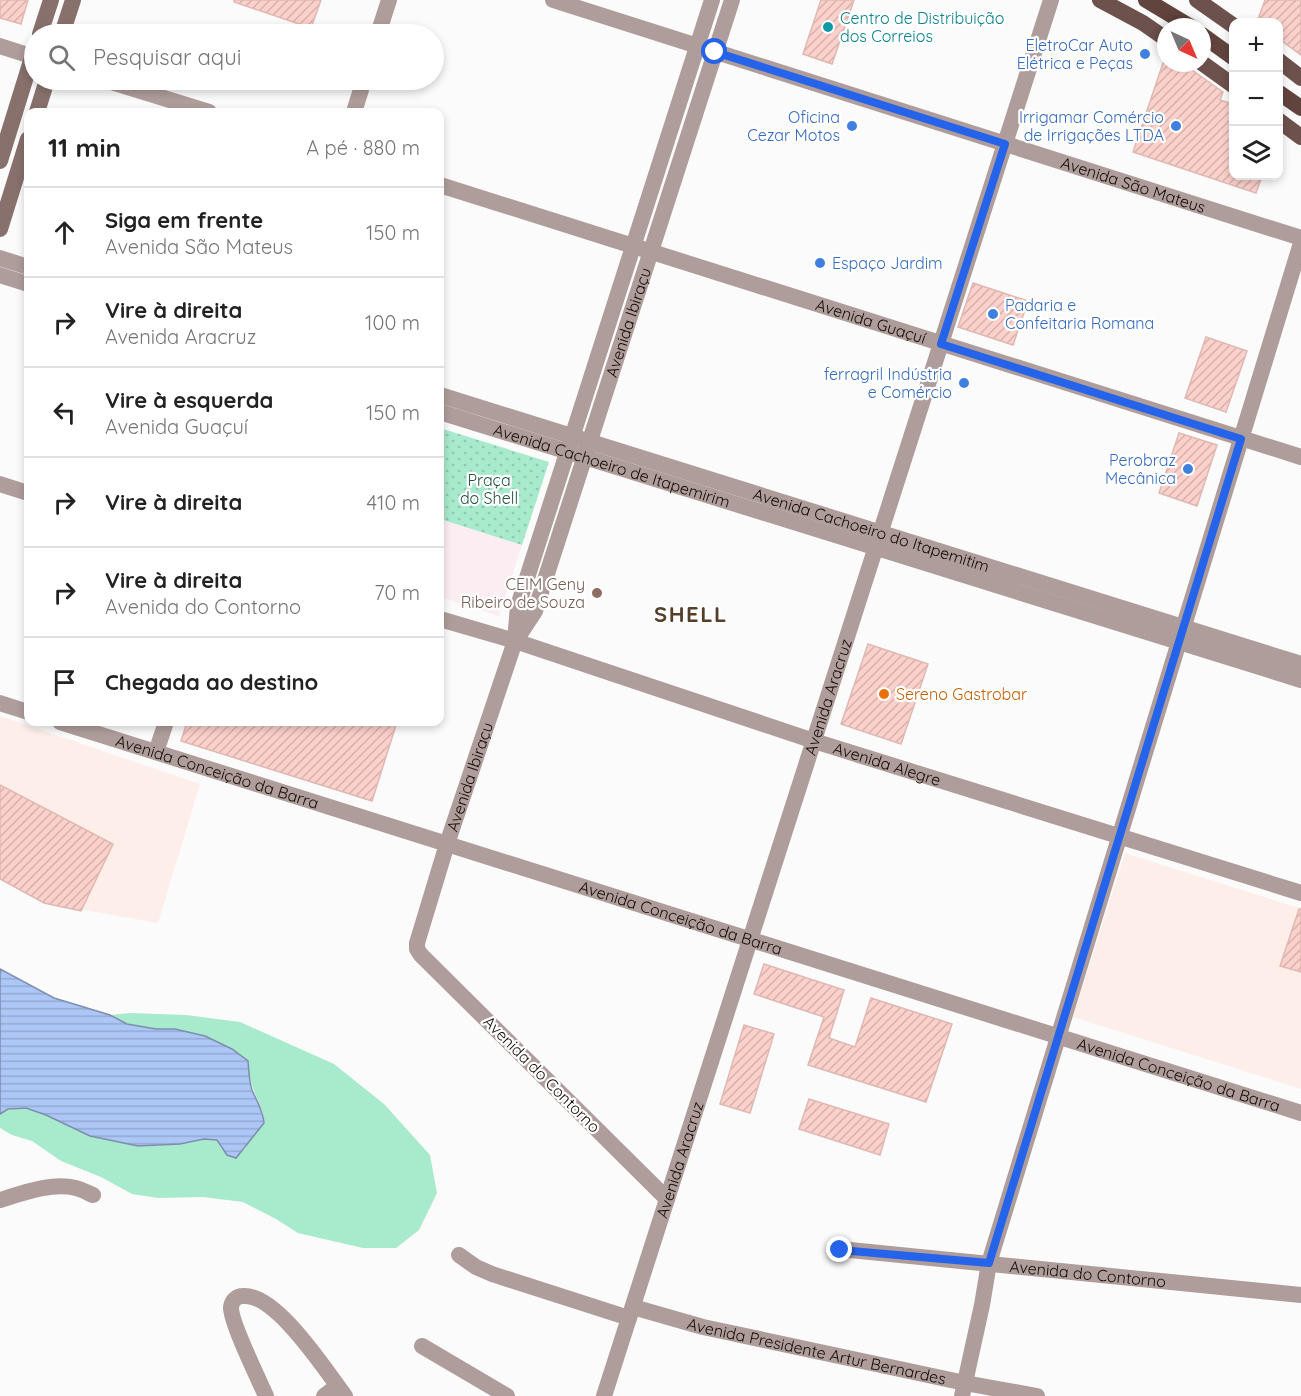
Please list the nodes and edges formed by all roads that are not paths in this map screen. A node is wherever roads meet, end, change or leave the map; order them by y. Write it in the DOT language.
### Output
graph roads {
  1 [pos="51,0"];
  2 [pos="72,0"];
  3 [pos="389,0"];
  4 [pos="553,0"];
  5 [pos="712,0"];
  6 [pos="732,0"];
  7 [pos="1051,0"];
  8 [pos="1100,0"];
  9 [pos="1146,0"];
  10 [pos="1197,0"];
  11 [pos="1176,18"];
  12 [pos="1229,23"];
  13 [pos="43,24"];
  14 [pos="65,24"];
  15 [pos="381,24"];
  16 [pos="1157,33"];
  17 [pos="1211,42"];
  18 [pos="0,46"];
  19 [pos="698,46"];
  20 [pos="24,52"];
  21 [pos="715,52"];
  22 [pos="1229,55"];
  23 [pos="1283,64"];
  24 [pos="1211,70"];
  25 [pos="1301,78"];
  26 [pos="1229,83"];
  27 [pos="24,86"];
  28 [pos="44,90"];
  29 [pos="138,90"];
  30 [pos="361,90"];
  31 [pos="1283,95"];
  32 [pos="38,108"];
  33 [pos="196,108"];
  34 [pos="355,108"];
  35 [pos="1301,108"];
  36 [pos="1283,124"];
  37 [pos="1301,137"];
  38 [pos="1005,144"];
  39 [pos="24,152"];
  40 [pos="0,160"];
  41 [pos="444,186"];
  42 [pos="0,229"];
  43 [pos="1301,238"];
  44 [pos="1301,243"];
  45 [pos="633,247"];
  46 [pos="651,252"];
  47 [pos="0,258"];
  48 [pos="24,266"];
  49 [pos="0,275"];
  50 [pos="24,283"];
  51 [pos="941,344"];
  52 [pos="444,397"];
  53 [pos="444,413"];
  54 [pos="1241,439"];
  55 [pos="570,444"];
  56 [pos="587,450"];
  57 [pos="1301,458"];
  58 [pos="0,484"];
  59 [pos="24,492"];
  60 [pos="878,540"];
  61 [pos="444,620"];
  62 [pos="1181,635"];
  63 [pos="515,641"];
  64 [pos="1301,664"];
  65 [pos="1301,680"];
  66 [pos="0,703"];
  67 [pos="24,711"];
  68 [pos="73,726"];
  69 [pos="164,726"];
  70 [pos="814,741"];
  71 [pos="156,752"];
  72 [pos="1119,837"];
  73 [pos="447,844"];
  74 [pos="1301,893"];
  75 [pos="750,939"];
  76 [pos="417,949"];
  77 [pos="1058,1036"];
  78 [pos="1301,1113"];
  79 [pos="93,1196"];
  80 [pos="667,1198"];
  81 [pos="0,1200"];
  82 [pos="840,1250"];
  83 [pos="459,1255"];
  84 [pos="989,1263"];
  85 [pos="1300,1290"];
  86 [pos="631,1312"];
  87 [pos="422,1347"];
  88 [pos="963,1389"];
  89 [pos="335,1393"];
  90 [pos="266,1396"];
  91 [pos="507,1396"];
  92 [pos="604,1396"];
  93 [pos="1037,1396"];
  1 -- 13 [label="main road"];
  2 -- 14 [label="main road"];
  3 -- 15 [label="street"];
  4 -- 19 [label="street, Avenida São Mateus"];
  5 -- 19 [label="street, Avenida Ibiraçu"];
  6 -- 21 [label="street, Avenida Ibiraçu"];
  7 -- 38 [label="street, Avenida Aracruz"];
  8 -- 16 [label="main road"];
  9 -- 11 [label="highway"];
  10 -- 12 [label="main road"];
  17 -- 22 [label="highway"];
  18 -- 20 [label="street"];
  19 -- 21 [label="street, Avenida São Mateus"];
  19 -- 45 [label="street, Avenida Ibiraçu"];
  21 -- 38 [label="street, Avenida São Mateus"];
  21 -- 46 [label="street, Avenida Ibiraçu"];
  23 -- 25 [label="main road"];
  24 -- 26 [label="main road"];
  27 -- 40 [label="main road"];
  28 -- 32 [label="main road"];
  29 -- 33 [label="street"];
  30 -- 34 [label="street"];
  31 -- 35 [label="highway"];
  36 -- 37 [label="main road"];
  38 -- 43 [label="street, Avenida São Mateus"];
  38 -- 51 [label="street, Avenida Aracruz"];
  39 -- 42 [label="main road"];
  41 -- 45 [label="street, Avenida Guaçuí"];
  44 -- 54 [label="street"];
  45 -- 46 [label="street, Avenida Guaçuí"];
  45 -- 55 [label="street, Avenida Ibiraçu"];
  46 -- 51 [label="street, Avenida Guaçuí"];
  46 -- 56 [label="street, Avenida Ibiraçu"];
  47 -- 48 [label="street"];
  49 -- 50 [label="street"];
  51 -- 54 [label="street, Avenida Guaçuí"];
  51 -- 60 [label="street, Avenida Aracruz"];
  52 -- 55 [label="street"];
  53 -- 55 [label="street, Avenida Cachoeiro de Itapemirim"];
  54 -- 57 [label="street, Avenida Guaçuí"];
  54 -- 62 [label="street"];
  55 -- 56 [label="street, Avenida Cachoeiro de Itapemirim"];
  55 -- 63 [label="street, Avenida Ibiraçu"];
  56 -- 60 [label="street, Avenida Cachoeiro de Itapemirim"];
  56 -- 63 [label="street, Avenida Ibiraçu"];
  58 -- 59 [label="street"];
  60 -- 62 [label="street, Avenida Cachoeiro de Itapemirim"];
  60 -- 70 [label="street, Avenida Aracruz"];
  61 -- 63 [label="street, Avenida Alegre"];
  62 -- 64 [label="street"];
  62 -- 65 [label="street, Avenida Cachoeiro de Itapemirim"];
  62 -- 72 [label="street"];
  63 -- 70 [label="street, Avenida Alegre"];
  63 -- 73 [label="street, Avenida Ibiraçu"];
  66 -- 67 [label="street"];
  68 -- 71 [label="street, Avenida Conceição da Barra"];
  69 -- 71 [label="street"];
  70 -- 72 [label="street, Avenida Alegre"];
  70 -- 75 [label="street, Avenida Aracruz"];
  71 -- 73 [label="street, Avenida Conceição da Barra"];
  72 -- 74 [label="street, Avenida Alegre"];
  72 -- 77 [label="street"];
  73 -- 75 [label="street, Avenida Conceição da Barra"];
  73 -- 76 [label="street, Avenida Ibiraçu"];
  75 -- 77 [label="street, Avenida Conceição da Barra"];
  75 -- 80 [label="street, Avenida Aracruz"];
  76 -- 80 [label="street, Avenida do Contorno"];
  77 -- 78 [label="street, Avenida Conceição da Barra"];
  77 -- 84 [label="street"];
  79 -- 81 [label="street"];
  80 -- 86 [label="street, Avenida Aracruz"];
  82 -- 84 [label="street, Avenida do Contorno"];
  83 -- 86 [label="street, Avenida Presidente Artur Bernardes"];
  84 -- 85 [label="street, Avenida do Contorno"];
  84 -- 88 [label="street"];
  86 -- 88 [label="street, Avenida Presidente Artur Bernardes"];
  86 -- 92 [label="street, Avenida Aracruz"];
  87 -- 91 [label="street"];
  88 -- 93 [label="street, Avenida Presidente Artur Bernardes"];
  89 -- 90 [label="street"];
}
